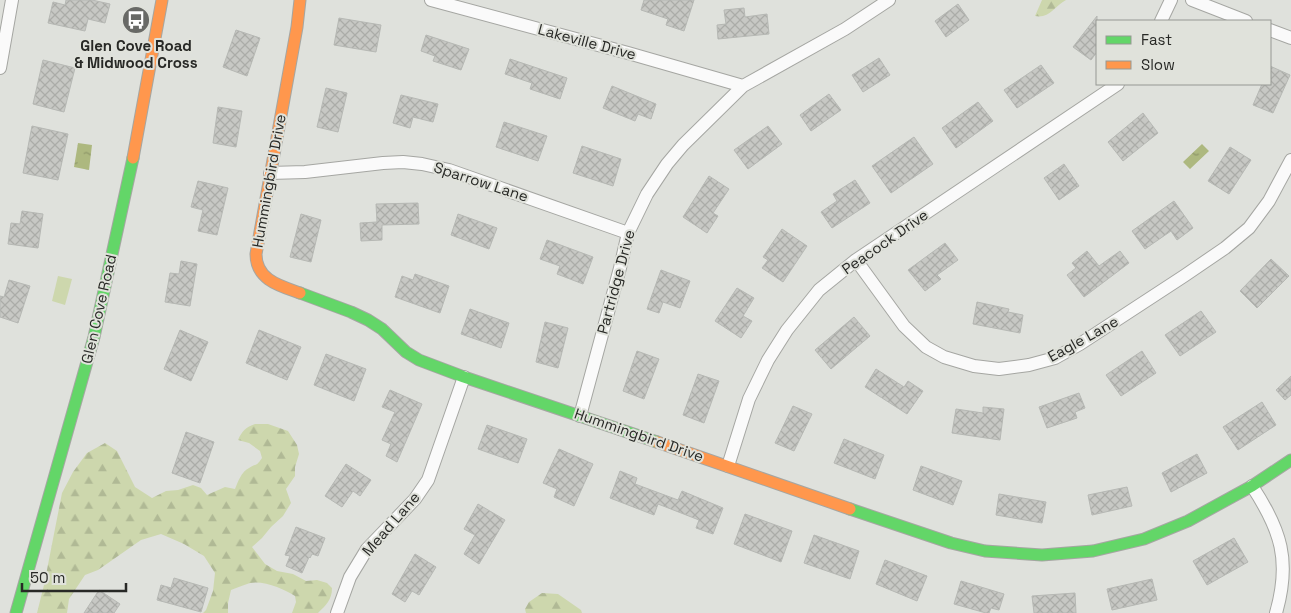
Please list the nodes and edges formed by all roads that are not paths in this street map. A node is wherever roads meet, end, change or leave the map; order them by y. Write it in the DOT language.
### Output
graph roads {
  1 [pos="12,0"];
  2 [pos="162,0"];
  3 [pos="300,0"];
  4 [pos="431,0"];
  5 [pos="889,0"];
  6 [pos="1171,0"];
  7 [pos="1192,0"];
  8 [pos="1161,20"];
  9 [pos="1243,20"];
  10 [pos="1271,30"];
  11 [pos="1291,38"];
  12 [pos="0,68"];
  13 [pos="1117,85"];
  14 [pos="743,86"];
  15 [pos="1291,160"];
  16 [pos="270,173"];
  17 [pos="628,233"];
  18 [pos="856,260"];
  19 [pos="464,377"];
  20 [pos="580,416"];
  21 [pos="1291,460"];
  22 [pos="728,466"];
  23 [pos="1252,486"];
  24 [pos="16,613"];
  25 [pos="337,613"];
  26 [pos="1276,613"];
  1 -- 12 [label="street"];
  2 -- 24 [label="street, Glen Cove Road"];
  3 -- 16 [label="street, Hummingbird Drive"];
  4 -- 14 [label="street, Lakeville Drive"];
  5 -- 14 [label="street, Partridge Drive"];
  6 -- 8 [label="street"];
  7 -- 9 [label="street"];
  10 -- 11 [label="street"];
  13 -- 18 [label="street, Peacock Drive"];
  14 -- 17 [label="street, Partridge Drive"];
  15 -- 18 [label="street, Eagle Lane"];
  16 -- 17 [label="street, Sparrow Lane"];
  16 -- 19 [label="street, Hummingbird Drive"];
  17 -- 20 [label="street, Partridge Drive"];
  18 -- 22 [label="street, Peacock Drive"];
  19 -- 20 [label="street, Hummingbird Drive"];
  19 -- 25 [label="street, Mead Lane"];
  20 -- 22 [label="street, Hummingbird Drive"];
  21 -- 23 [label="street, Hummingbird Drive"];
  22 -- 23 [label="street, Hummingbird Drive"];
  23 -- 26 [label="street"];
}
